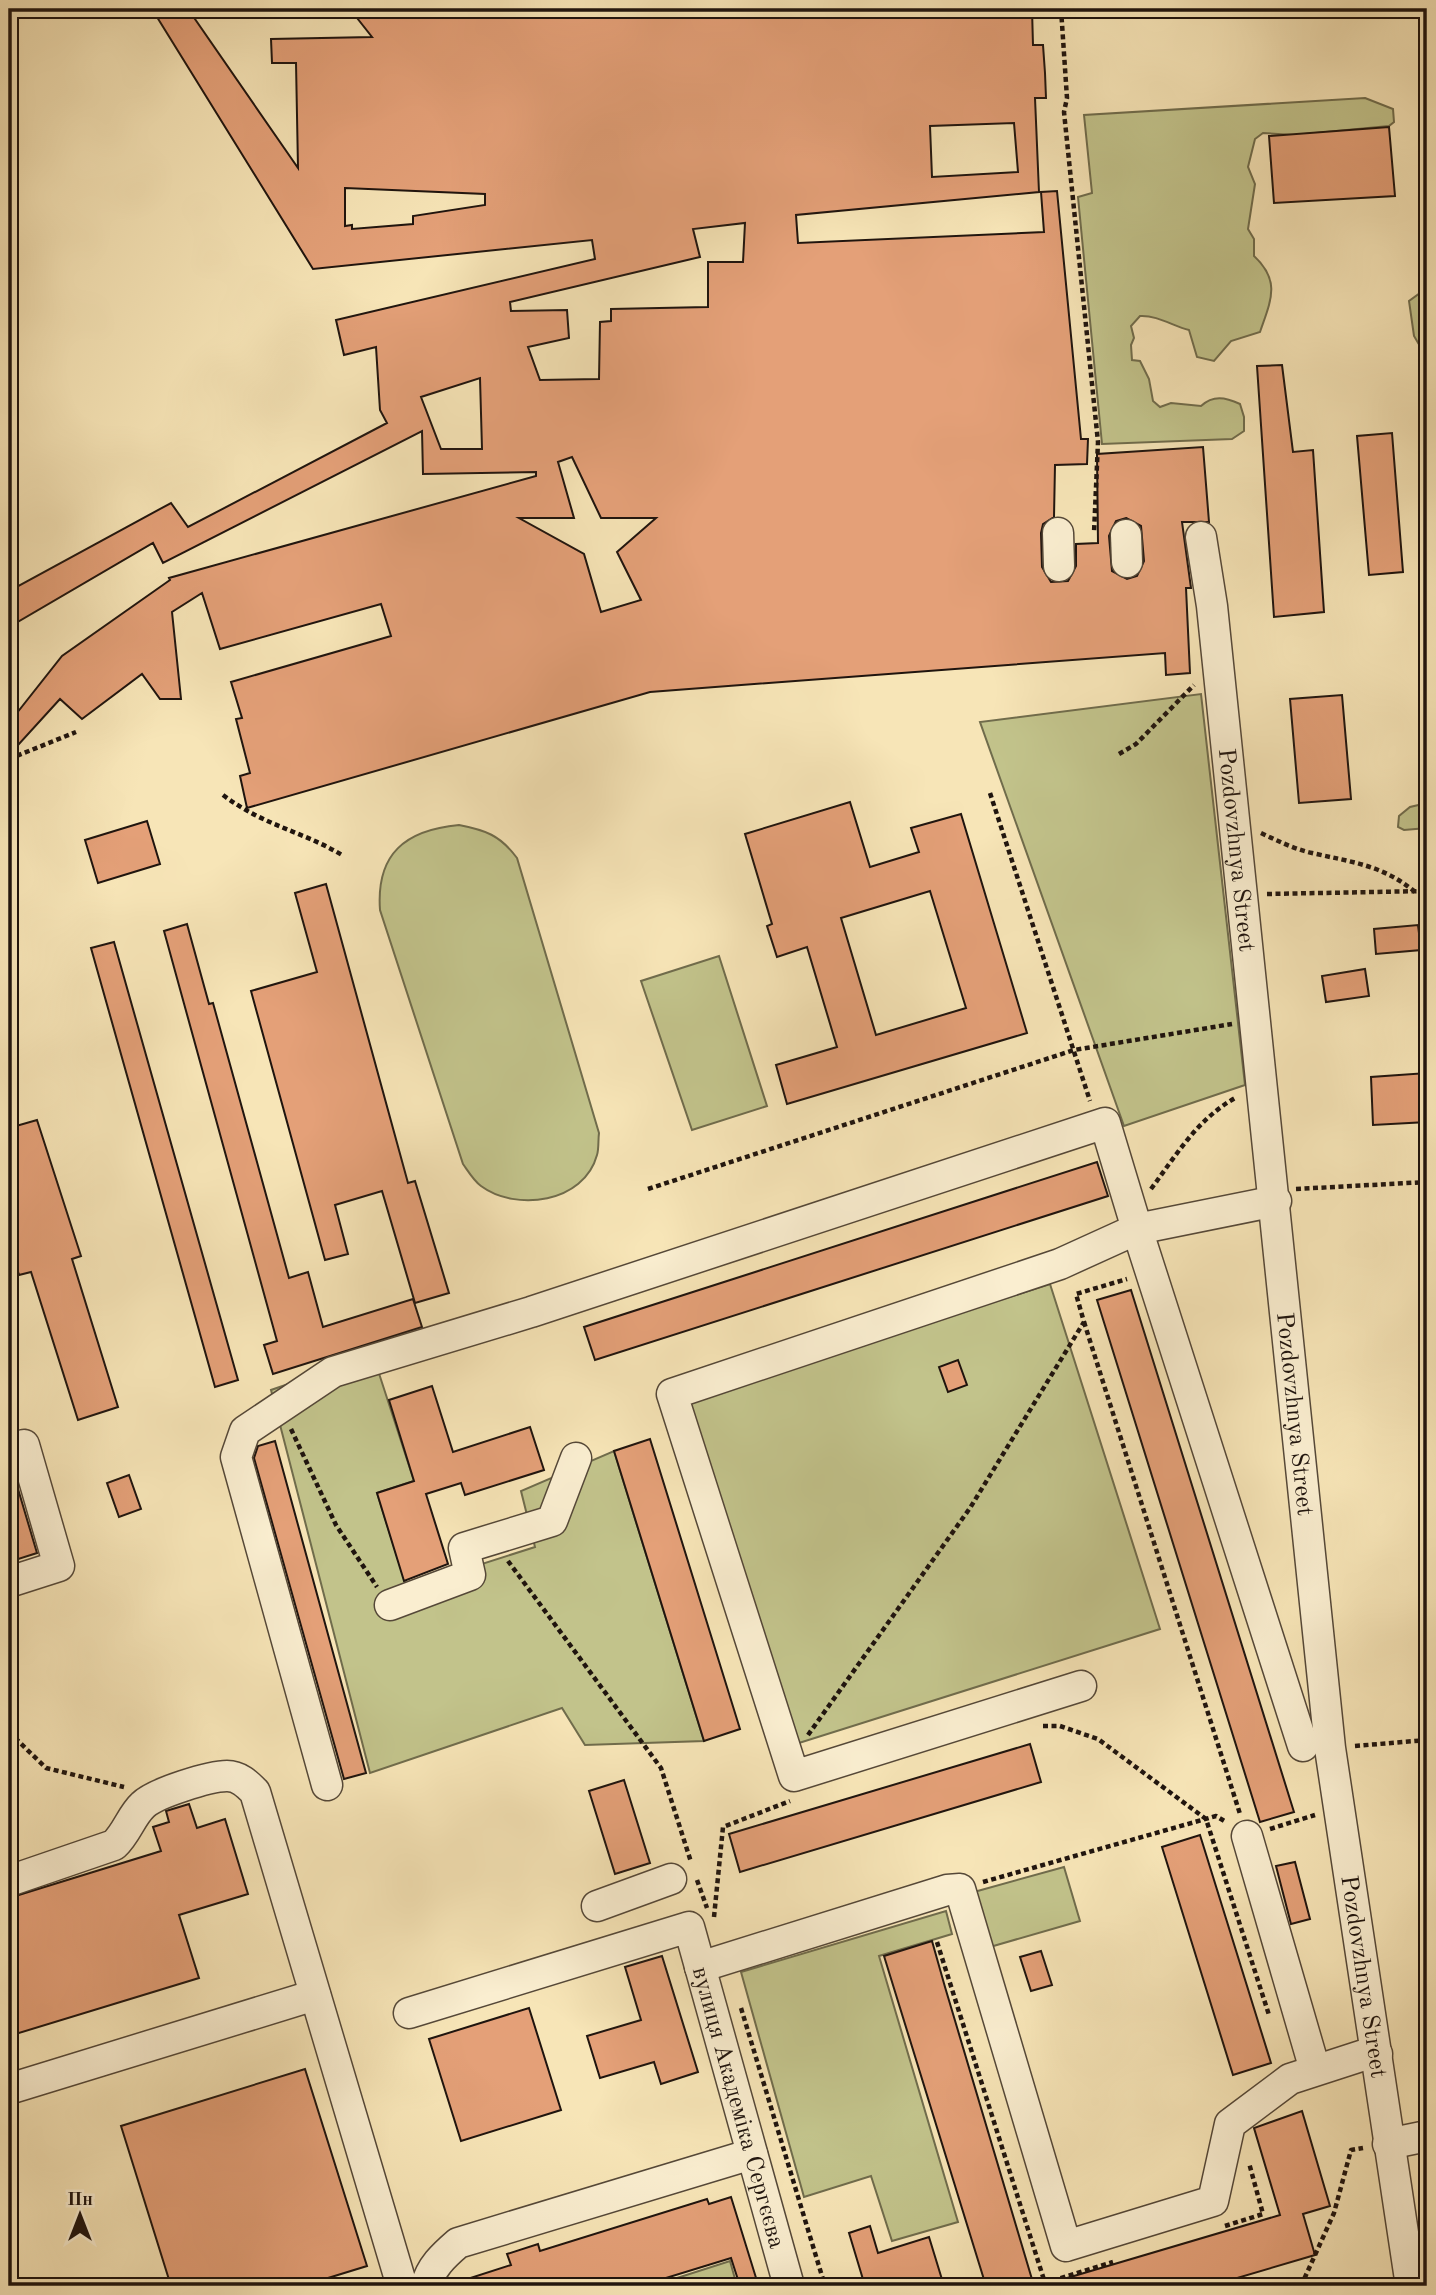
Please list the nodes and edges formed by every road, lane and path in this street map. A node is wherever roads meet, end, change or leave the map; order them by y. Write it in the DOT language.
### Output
graph roads {
  1 [pos="1061,9"];
  2 [pos="1058,533"];
  3 [pos="1094,533"];
  4 [pos="1201,537"];
  5 [pos="1059,566"];
  6 [pos="1196,682"];
  7 [pos="76,732"];
  8 [pos="1119,754"];
  9 [pos="9,759"];
  10 [pos="990,793"];
  11 [pos="223,795"];
  12 [pos="1234,821"];
  13 [pos="342,855"];
  14 [pos="1427,891"];
  15 [pos="1415,892"];
  16 [pos="1241,895"];
  17 [pos="1233,1023"];
  18 [pos="1074,1050"];
  19 [pos="1246,1093"];
  20 [pos="1091,1104"];
  21 [pos="1427,1182"];
  22 [pos="648,1189"];
  23 [pos="1276,1200"];
  24 [pos="1135,1221"];
  25 [pos="1137,1276"];
  26 [pos="1083,1283"];
  27 [pos="1076,1294"];
  28 [pos="1084,1322"];
  29 [pos="280,1406"];
  30 [pos="24,1445"];
  31 [pos="576,1458"];
  32 [pos="492,1540"];
  33 [pos="9,1582"];
  34 [pos="390,1605"];
  35 [pos="1081,1686"];
  36 [pos="1032,1726"];
  37 [pos="9,1732"];
  38 [pos="1427,1740"];
  39 [pos="1316,1747"];
  40 [pos="789,1762"];
  41 [pos="327,1784"];
  42 [pos="157,1795"];
  43 [pos="1327,1811"];
  44 [pos="1206,1819"];
  45 [pos="1247,1836"];
  46 [pos="671,1879"];
  47 [pos="9,1881"];
  48 [pos="960,1889"];
  49 [pos="597,1906"];
  50 [pos="701,1926"];
  51 [pos="937,1942"];
  52 [pos="700,1967"];
  53 [pos="315,1995"];
  54 [pos="409,2012"];
  55 [pos="1273,2027"];
  56 [pos="1377,2054"];
  57 [pos="1315,2070"];
  58 [pos="9,2089"];
  59 [pos="1427,2136"];
  60 [pos="1388,2144"];
  61 [pos="1246,2152"];
  62 [pos="752,2154"];
  63 [pos="1212,2230"];
  64 [pos="1122,2259"];
  65 [pos="1304,2279"];
  66 [pos="402,2286"];
  67 [pos="426,2286"];
  68 [pos="789,2286"];
  69 [pos="1290,2286"];
  70 [pos="1301,2286"];
  71 [pos="1411,2286"];
  1 -- 3 [label="path"];
  2 -- 5 [label="street"];
  4 -- 12 [label="street, Pozdovzhnya Street"];
  6 -- 8 [label="path"];
  7 -- 9 [label="path"];
  10 -- 18 [label="path"];
  11 -- 13 [label="path"];
  12 -- 15 [label="path"];
  12 -- 16 [label="street, Pozdovzhnya Street"];
  14 -- 15 [label="path"];
  15 -- 16 [label="path"];
  16 -- 23 [label="street, Pozdovzhnya Street"];
  17 -- 18 [label="path"];
  18 -- 20 [label="path"];
  18 -- 22 [label="path"];
  19 -- 24 [label="path"];
  21 -- 23 [label="path"];
  23 -- 24 [label="street"];
  23 -- 39 [label="street, Pozdovzhnya Street"];
  24 -- 29 [label="street"];
  24 -- 39 [label="street"];
  24 -- 40 [label="street"];
  25 -- 27 [label="path"];
  26 -- 27 [label="path"];
  27 -- 28 [label="path"];
  28 -- 40 [label="path"];
  28 -- 45 [label="path"];
  29 -- 34 [label="path"];
  29 -- 41 [label="street"];
  30 -- 33 [label="street"];
  31 -- 32 [label="street"];
  32 -- 34 [label="street"];
  32 -- 50 [label="path"];
  35 -- 40 [label="street"];
  36 -- 44 [label="path"];
  37 -- 42 [label="path"];
  38 -- 39 [label="path"];
  39 -- 56 [label="street, Pozdovzhnya Street"];
  42 -- 47 [label="street"];
  42 -- 53 [label="street"];
  43 -- 45 [label="path"];
  44 -- 45 [label="path"];
  44 -- 48 [label="path"];
  44 -- 55 [label="path"];
  45 -- 57 [label="street"];
  46 -- 49 [label="street"];
  48 -- 52 [label="street"];
  48 -- 57 [label="street"];
  50 -- 52 [label="street, вулиця Академіка Сергєєва"];
  50 -- 54 [label="street"];
  51 -- 64 [label="path"];
  52 -- 62 [label="street, вулиця Академіка Сергєєва"];
  53 -- 58 [label="street"];
  53 -- 66 [label="street"];
  56 -- 57 [label="street"];
  56 -- 60 [label="street, Pozdovzhnya Street"];
  59 -- 60 [label="street"];
  60 -- 65 [label="path"];
  60 -- 71 [label="street, Pozdovzhnya Street"];
  61 -- 63 [label="path"];
  62 -- 67 [label="street"];
  62 -- 68 [label="street, вулиця Академіка Сергєєва"];
  65 -- 69 [label="path"];
  65 -- 70 [label="path"];
}
